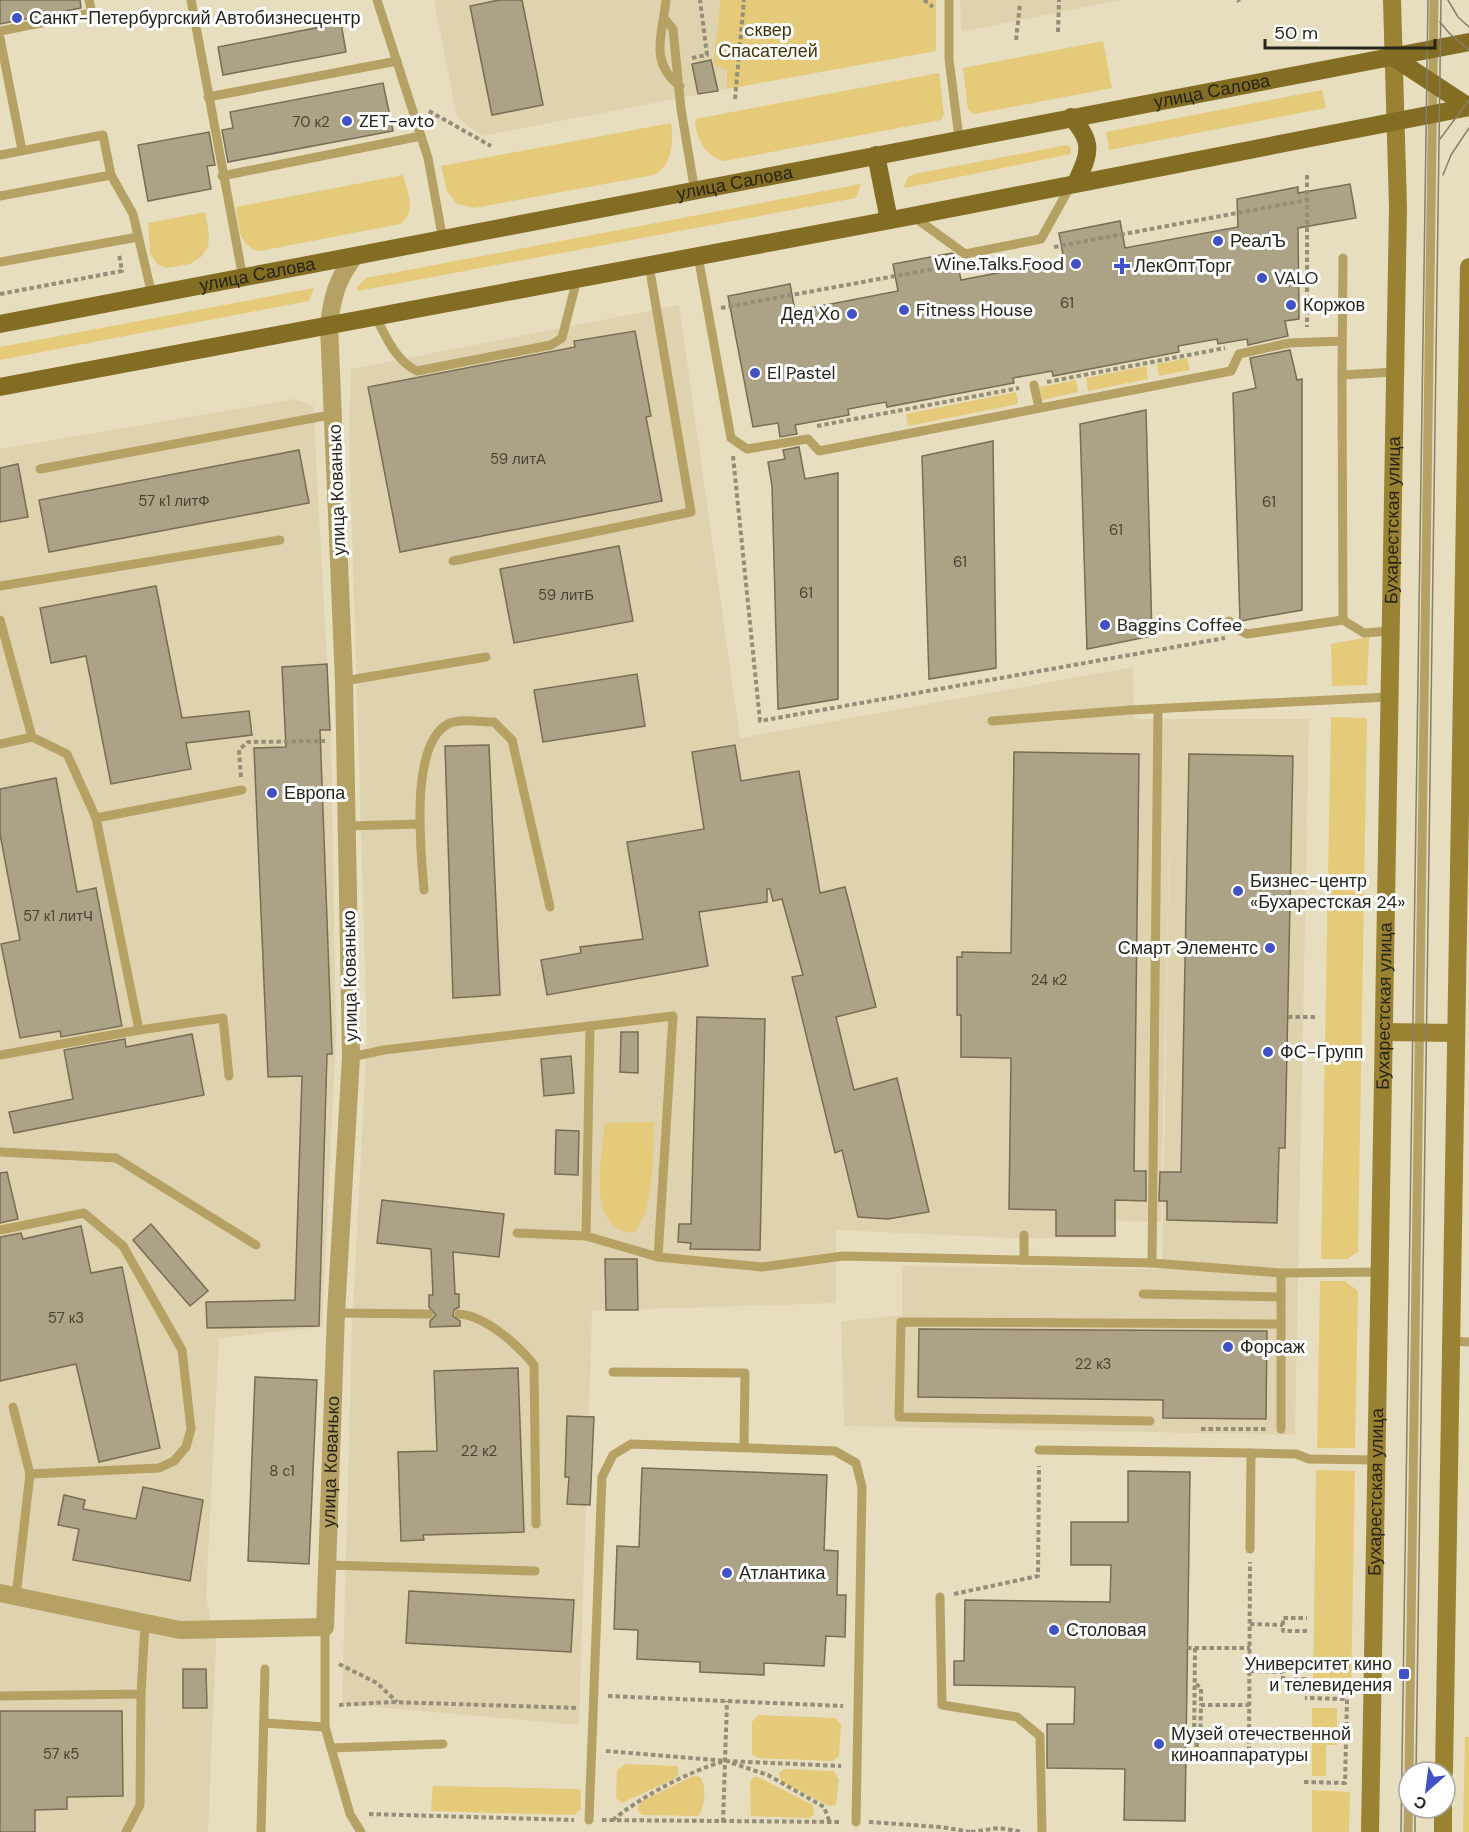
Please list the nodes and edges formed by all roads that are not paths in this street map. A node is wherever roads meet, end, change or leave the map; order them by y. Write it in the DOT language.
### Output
graph roads {
  1 [pos="89,0"];
  2 [pos="191,0"];
  3 [pos="377,0"];
  4 [pos="666,0"];
  5 [pos="949,0"];
  6 [pos="1392,0"];
  7 [pos="1434,0"];
  8 [pos="664,18"];
  9 [pos="0,32"];
  10 [pos="0,38"];
  11 [pos="1469,42"];
  12 [pos="1434,49"];
  13 [pos="1394,57"];
  14 [pos="397,61"];
  15 [pos="1434,83"];
  16 [pos="680,86"];
  17 [pos="1469,92"];
  18 [pos="208,97"];
  19 [pos="1469,106"];
  20 [pos="1433,114"];
  21 [pos="1071,117"];
  22 [pos="1395,122"];
  23 [pos="421,136"];
  24 [pos="959,138"];
  25 [pos="22,150"];
  26 [pos="0,154"];
  27 [pos="876,156"];
  28 [pos="111,175"];
  29 [pos="222,176"];
  30 [pos="1074,184"];
  31 [pos="695,192"];
  32 [pos="0,196"];
  33 [pos="912,216"];
  34 [pos="889,220"];
  35 [pos="138,237"];
  36 [pos="443,240"];
  37 [pos="698,256"];
  38 [pos="354,257"];
  39 [pos="1343,258"];
  40 [pos="0,262"];
  41 [pos="649,265"];
  42 [pos="1469,267"];
  43 [pos="243,278"];
  44 [pos="577,279"];
  45 [pos="152,295"];
  46 [pos="375,316"];
  47 [pos="0,324"];
  48 [pos="329,325"];
  49 [pos="1342,341"];
  50 [pos="1395,372"];
  51 [pos="1342,375"];
  52 [pos="1034,385"];
  53 [pos="0,387"];
  54 [pos="1039,408"];
  55 [pos="335,414"];
  56 [pos="40,469"];
  57 [pos="280,540"];
  58 [pos="453,561"];
  59 [pos="0,586"];
  60 [pos="0,620"];
  61 [pos="1343,620"];
  62 [pos="1228,621"];
  63 [pos="1390,631"];
  64 [pos="486,657"];
  65 [pos="344,681"];
  66 [pos="1389,698"];
  67 [pos="1158,710"];
  68 [pos="992,721"];
  69 [pos="32,736"];
  70 [pos="0,744"];
  71 [pos="242,790"];
  72 [pos="96,818"];
  73 [pos="1464,821"];
  74 [pos="420,824"];
  75 [pos="348,826"];
  76 [pos="424,890"];
  77 [pos="550,907"];
  78 [pos="590,1026"];
  79 [pos="139,1030"];
  80 [pos="1385,1032"];
  81 [pos="1421,1033"];
  82 [pos="1455,1033"];
  83 [pos="0,1055"];
  84 [pos="351,1057"];
  85 [pos="229,1076"];
  86 [pos="0,1152"];
  87 [pos="0,1230"];
  88 [pos="517,1233"];
  89 [pos="1024,1235"];
  90 [pos="586,1236"];
  91 [pos="256,1245"];
  92 [pos="658,1257"];
  93 [pos="1024,1260"];
  94 [pos="1152,1263"];
  95 [pos="1380,1272"];
  96 [pos="1281,1273"];
  97 [pos="1143,1294"];
  98 [pos="1281,1297"];
  99 [pos="336,1313"];
  100 [pos="429,1314"];
  101 [pos="459,1314"];
  102 [pos="1281,1324"];
  103 [pos="1460,1342"];
  104 [pos="613,1372"];
  105 [pos="13,1407"];
  106 [pos="1150,1421"];
  107 [pos="1281,1429"];
  108 [pos="744,1447"];
  109 [pos="1039,1450"];
  110 [pos="1251,1453"];
  111 [pos="1376,1460"];
  112 [pos="30,1474"];
  113 [pos="536,1524"];
  114 [pos="1250,1549"];
  115 [pos="327,1565"];
  116 [pos="535,1571"];
  117 [pos="8,1594"];
  118 [pos="940,1597"];
  119 [pos="145,1623"];
  120 [pos="325,1627"];
  121 [pos="265,1669"];
  122 [pos="141,1694"];
  123 [pos="0,1696"];
  124 [pos="264,1723"];
  125 [pos="325,1727"];
  126 [pos="443,1744"];
  127 [pos="331,1748"];
  128 [pos="1409,1760"];
  129 [pos="1444,1760"];
  130 [pos="589,1820"];
  131 [pos="856,1822"];
  132 [pos="126,1832"];
  133 [pos="261,1832"];
  134 [pos="361,1832"];
  135 [pos="1042,1832"];
  136 [pos="1370,1832"];
  1 -- 9 [label="lane"];
  2 -- 18 [label="lane"];
  3 -- 14 [label="lane"];
  4 -- 8 [label="lane"];
  5 -- 24 [label="lane"];
  6 -- 13 [label="main road, Бухарестская улица"];
  7 -- 12 [label="lane"];
  8 -- 16 [label="lane"];
  8 -- 16 [label="lane"];
  10 -- 25 [label="lane"];
  11 -- 12 [label="main road, улица Салова"];
  12 -- 13 [label="main road, улица Салова"];
  12 -- 15 [label="lane"];
  13 -- 15 [label="main road"];
  13 -- 21 [label="main road, улица Салова"];
  13 -- 22 [label="main road, Бухарестская улица"];
  14 -- 18 [label="lane"];
  14 -- 23 [label="lane"];
  15 -- 19 [label="main road"];
  15 -- 20 [label="lane"];
  16 -- 31 [label="lane"];
  17 -- 19 [label="main road"];
  18 -- 29 [label="lane"];
  19 -- 20 [label="main road"];
  20 -- 22 [label="main road"];
  20 -- 81 [label="lane"];
  21 -- 24 [label="main road, улица Салова"];
  21 -- 30 [label="main road"];
  22 -- 30 [label="main road"];
  22 -- 50 [label="main road, Бухарестская улица"];
  23 -- 29 [label="lane"];
  23 -- 36 [label="lane"];
  24 -- 27 [label="main road, улица Салова"];
  25 -- 26 [label="lane"];
  25 -- 28 [label="lane"];
  27 -- 31 [label="main road, улица Салова"];
  27 -- 34 [label="main road"];
  28 -- 32 [label="lane"];
  28 -- 35 [label="lane"];
  29 -- 43 [label="lane"];
  30 -- 33 [label="main road"];
  30 -- 33 [label="lane"];
  31 -- 36 [label="main road, улица Салова"];
  33 -- 34 [label="main road"];
  34 -- 37 [label="main road"];
  35 -- 40 [label="lane"];
  35 -- 45 [label="lane"];
  36 -- 38 [label="main road, улица Салова"];
  37 -- 41 [label="main road"];
  37 -- 54 [label="lane"];
  38 -- 43 [label="main road, улица Салова"];
  38 -- 48 [label="street, улица Кованько"];
  39 -- 49 [label="lane"];
  41 -- 44 [label="main road"];
  41 -- 58 [label="lane"];
  42 -- 73 [label="main road"];
  43 -- 45 [label="main road, улица Салова"];
  44 -- 46 [label="main road"];
  44 -- 46 [label="lane"];
  45 -- 47 [label="main road, улица Салова"];
  46 -- 48 [label="main road"];
  48 -- 53 [label="main road"];
  48 -- 55 [label="street, улица Кованько"];
  49 -- 51 [label="lane"];
  49 -- 54 [label="lane"];
  50 -- 51 [label="lane"];
  50 -- 63 [label="main road, Бухарестская улица"];
  51 -- 61 [label="lane"];
  52 -- 54 [label="lane"];
  55 -- 56 [label="lane"];
  55 -- 65 [label="street, улица Кованько"];
  57 -- 59 [label="lane"];
  60 -- 69 [label="lane"];
  61 -- 62 [label="lane"];
  61 -- 63 [label="lane"];
  63 -- 66 [label="main road, Бухарестская улица"];
  64 -- 65 [label="lane"];
  65 -- 75 [label="street, улица Кованько"];
  66 -- 67 [label="lane"];
  66 -- 80 [label="main road, Бухарестская улица"];
  67 -- 68 [label="lane"];
  67 -- 94 [label="lane"];
  69 -- 70 [label="lane"];
  69 -- 72 [label="lane"];
  71 -- 72 [label="lane"];
  72 -- 79 [label="lane"];
  73 -- 82 [label="main road"];
  74 -- 75 [label="lane"];
  74 -- 76 [label="lane"];
  74 -- 77 [label="lane"];
  75 -- 84 [label="street, улица Кованько"];
  78 -- 84 [label="lane"];
  78 -- 90 [label="lane"];
  78 -- 92 [label="lane"];
  79 -- 83 [label="lane"];
  79 -- 85 [label="lane"];
  80 -- 81 [label="main road"];
  80 -- 95 [label="main road, Бухарестская улица"];
  81 -- 82 [label="main road"];
  81 -- 128 [label="lane"];
  82 -- 103 [label="main road"];
  84 -- 99 [label="street, улица Кованько"];
  86 -- 91 [label="lane"];
  87 -- 112 [label="lane"];
  88 -- 90 [label="lane"];
  89 -- 93 [label="lane"];
  90 -- 92 [label="lane"];
  92 -- 93 [label="lane"];
  93 -- 94 [label="lane"];
  94 -- 96 [label="lane"];
  95 -- 96 [label="lane"];
  95 -- 111 [label="main road, Бухарестская улица"];
  96 -- 98 [label="lane"];
  97 -- 98 [label="lane"];
  98 -- 102 [label="lane"];
  99 -- 100 [label="lane"];
  99 -- 115 [label="street, улица Кованько"];
  101 -- 113 [label="lane"];
  102 -- 106 [label="lane"];
  102 -- 107 [label="lane"];
  103 -- 129 [label="main road"];
  104 -- 108 [label="lane"];
  105 -- 112 [label="lane"];
  108 -- 130 [label="lane"];
  108 -- 131 [label="lane"];
  109 -- 110 [label="lane"];
  110 -- 111 [label="lane"];
  110 -- 114 [label="lane"];
  111 -- 136 [label="main road, Бухарестская улица"];
  112 -- 117 [label="lane"];
  115 -- 116 [label="lane"];
  115 -- 120 [label="street, улица Кованько"];
  117 -- 119 [label="street"];
  118 -- 135 [label="lane"];
  119 -- 120 [label="street"];
  119 -- 122 [label="lane"];
  120 -- 125 [label="lane"];
  121 -- 124 [label="lane"];
  122 -- 123 [label="lane"];
  122 -- 132 [label="lane"];
  124 -- 125 [label="lane"];
  124 -- 133 [label="lane"];
  125 -- 127 [label="lane"];
  126 -- 127 [label="lane"];
  127 -- 134 [label="lane"];
}
